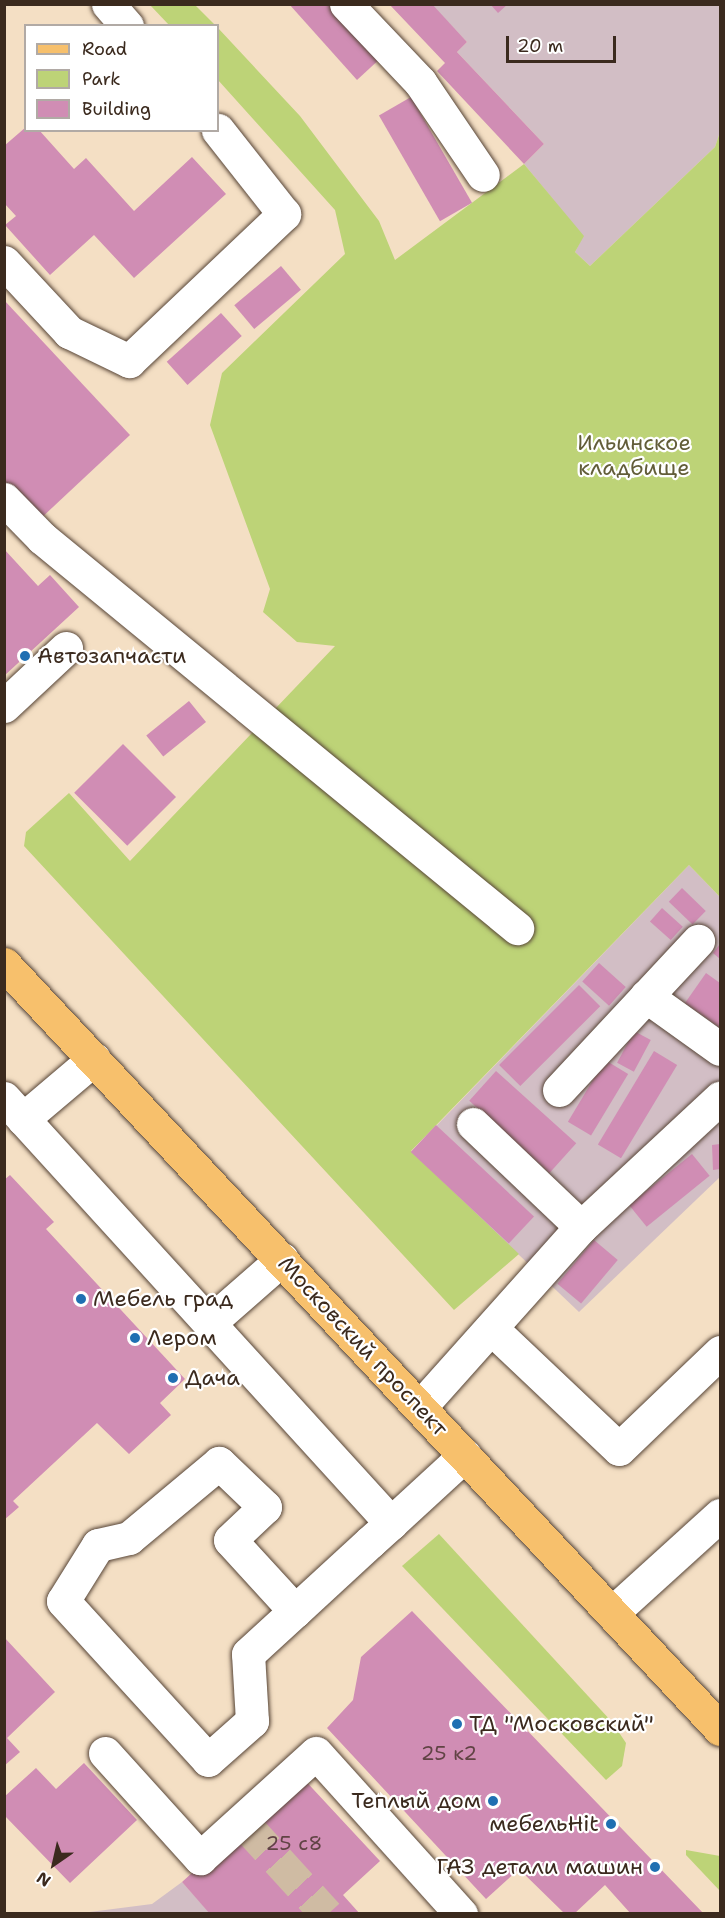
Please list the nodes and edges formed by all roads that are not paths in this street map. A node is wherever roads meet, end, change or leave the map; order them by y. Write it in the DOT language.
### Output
graph roads {
  1 [pos="108,4"];
  2 [pos="346,4"];
  3 [pos="125,24"];
  4 [pos="219,131"];
  5 [pos="483,175"];
  6 [pos="4,262"];
  7 [pos="4,499"];
  8 [pos="66,648"];
  9 [pos="4,706"];
  10 [pos="517,928"];
  11 [pos="698,941"];
  12 [pos="4,964"];
  13 [pos="646,996"];
  14 [pos="720,1049"];
  15 [pos="94,1059"];
  16 [pos="559,1090"];
  17 [pos="720,1098"];
  18 [pos="14,1109"];
  19 [pos="473,1124"];
  20 [pos="581,1227"];
  21 [pos="282,1259"];
  22 [pos="209,1323"];
  23 [pos="491,1328"];
  24 [pos="720,1352"];
  25 [pos="420,1407"];
  26 [pos="465,1455"];
  27 [pos="720,1515"];
  28 [pos="391,1523"];
  29 [pos="295,1611"];
  30 [pos="612,1613"];
  31 [pos="720,1728"];
  32 [pos="105,1753"];
  33 [pos="461,1914"];
  1 -- 3 [label="lane"];
  2 -- 5 [label="lane"];
  4 -- 6 [label="lane"];
  7 -- 10 [label="lane"];
  8 -- 9 [label="lane"];
  11 -- 13 [label="lane"];
  12 -- 15 [label="main road, Московский проспект"];
  13 -- 14 [label="lane"];
  13 -- 16 [label="lane"];
  15 -- 18 [label="lane"];
  15 -- 21 [label="main road, Московский проспект"];
  17 -- 20 [label="lane"];
  18 -- 22 [label="lane"];
  19 -- 20 [label="lane"];
  20 -- 23 [label="lane"];
  21 -- 22 [label="lane"];
  21 -- 25 [label="main road, Московский проспект"];
  22 -- 28 [label="lane"];
  23 -- 24 [label="lane"];
  23 -- 25 [label="lane"];
  25 -- 26 [label="main road, Московский проспект"];
  26 -- 28 [label="lane"];
  26 -- 30 [label="main road, Московский проспект"];
  27 -- 30 [label="lane"];
  28 -- 29 [label="lane"];
  29 -- 29 [label="lane"];
  30 -- 31 [label="main road, Московский проспект"];
  32 -- 33 [label="lane"];
}
